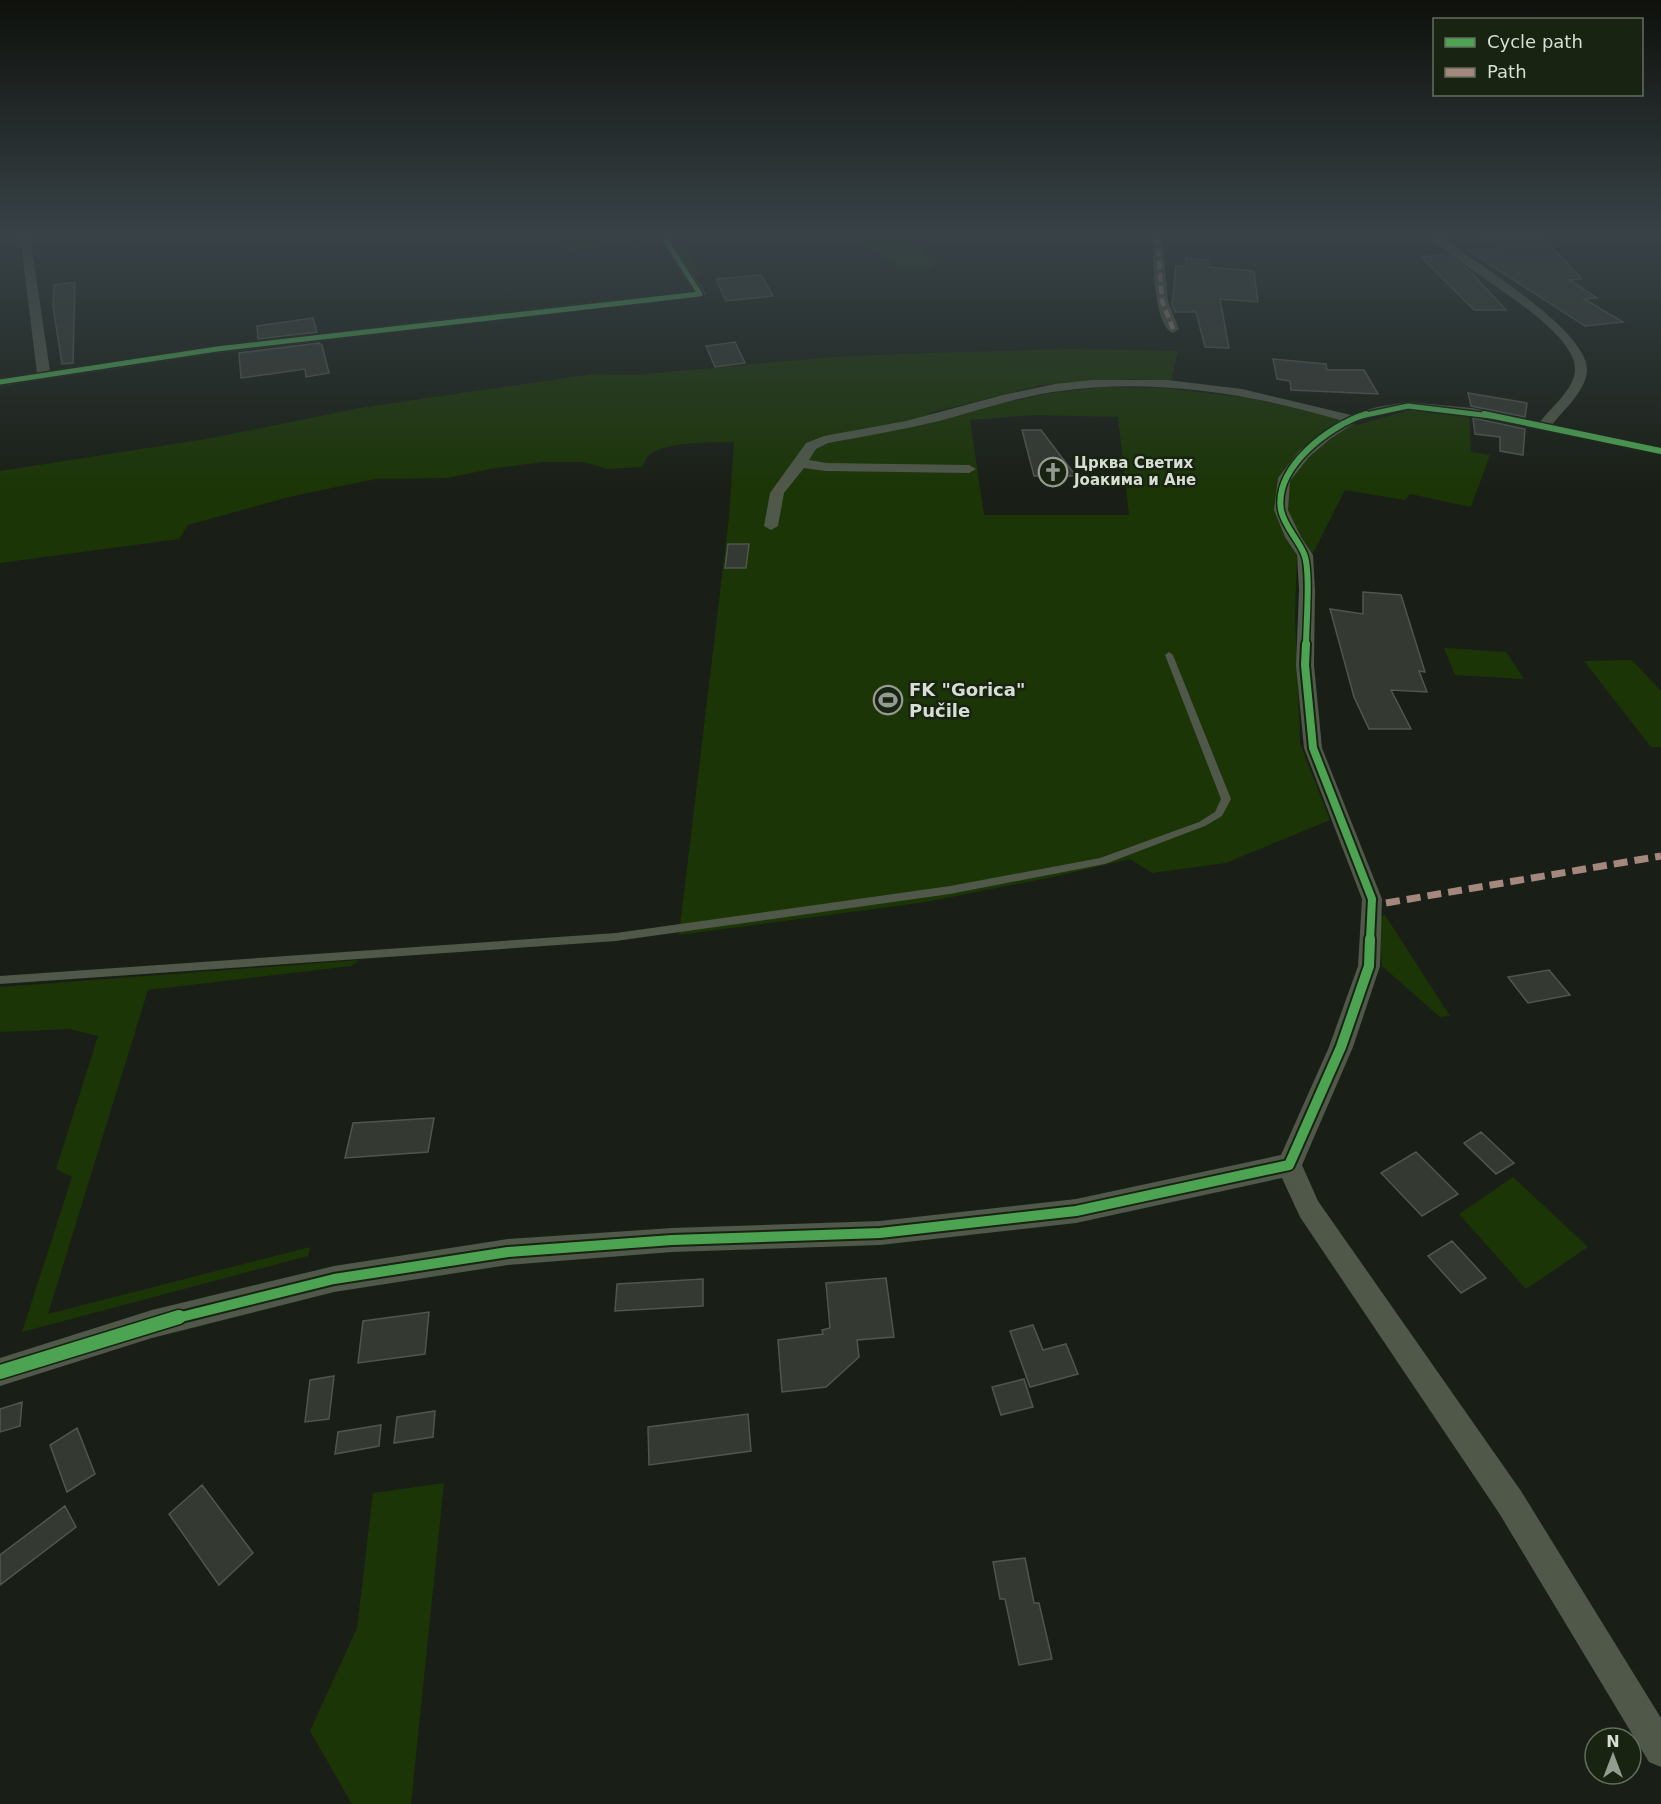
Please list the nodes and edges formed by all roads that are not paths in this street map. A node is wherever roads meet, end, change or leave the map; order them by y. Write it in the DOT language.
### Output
graph roads {
  1 [pos="37,320"];
  2 [pos="466,320"];
  3 [pos="1170,320"];
  4 [pos="1546,320"];
  5 [pos="1173,329"];
  6 [pos="44,375"];
  7 [pos="0,382"];
  8 [pos="1351,419"];
  9 [pos="1545,425"];
  10 [pos="1661,451"];
  11 [pos="800,463"];
  12 [pos="969,469"];
  13 [pos="771,526"];
  14 [pos="1169,655"];
  15 [pos="0,980"];
  16 [pos="1289,1165"];
  17 [pos="0,1372"];
  18 [pos="1661,1750"];
  1 -- 6 [label="street"];
  2 -- 6 [label="street"];
  3 -- 5 [label="street"];
  4 -- 9 [label="street"];
  6 -- 7 [label="street"];
  8 -- 9 [label="street"];
  8 -- 11 [label="street"];
  8 -- 16 [label="street"];
  9 -- 10 [label="street"];
  11 -- 12 [label="street"];
  11 -- 13 [label="street"];
  14 -- 15 [label="lane"];
  16 -- 17 [label="street"];
  16 -- 18 [label="street"];
}
